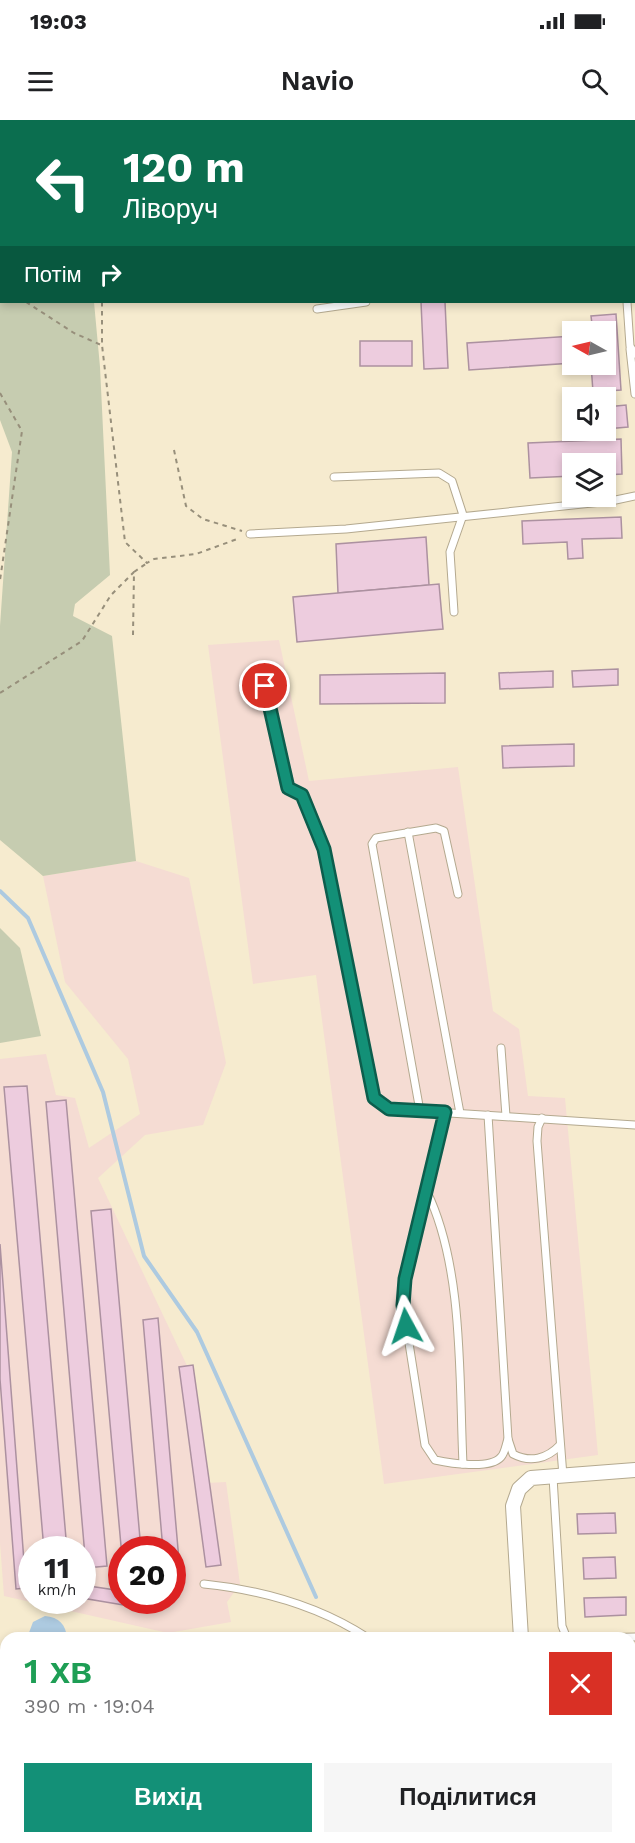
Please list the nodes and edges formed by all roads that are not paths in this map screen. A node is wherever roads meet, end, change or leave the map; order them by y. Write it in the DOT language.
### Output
graph roads {
  1 [pos="359,303"];
  2 [pos="627,303"];
  3 [pos="317,309"];
  4 [pos="630,346"];
  5 [pos="635,354"];
  6 [pos="635,394"];
  7 [pos="334,477"];
  8 [pos="635,495"];
  9 [pos="463,515"];
  10 [pos="250,534"];
  11 [pos="454,612"];
  12 [pos="265,686"];
  13 [pos="408,832"];
  14 [pos="458,894"];
  15 [pos="501,1048"];
  16 [pos="420,1111"];
  17 [pos="445,1112"];
  18 [pos="460,1113"];
  19 [pos="488,1115"];
  20 [pos="506,1116"];
  21 [pos="542,1118"];
  22 [pos="635,1125"];
  23 [pos="428,1192"];
  24 [pos="508,1439"];
  25 [pos="560,1446"];
  26 [pos="463,1464"];
  27 [pos="635,1470"];
  28 [pos="558,1476"];
  29 [pos="204,1584"];
  30 [pos="359,1632"];
  31 [pos="521,1632"];
  32 [pos="564,1632"];
  1 -- 3 [label="lane"];
  2 -- 4 [label="lane"];
  4 -- 5 [label="lane"];
  4 -- 6 [label="lane"];
  7 -- 9 [label="lane"];
  8 -- 9 [label="lane"];
  9 -- 10 [label="lane"];
  9 -- 11 [label="lane"];
  12 -- 16 [label="lane"];
  13 -- 14 [label="lane"];
  13 -- 16 [label="lane"];
  13 -- 18 [label="lane"];
  15 -- 20 [label="lane"];
  16 -- 17 [label="lane"];
  17 -- 18 [label="lane"];
  17 -- 23 [label="lane"];
  18 -- 19 [label="lane"];
  19 -- 20 [label="lane"];
  19 -- 24 [label="lane"];
  20 -- 21 [label="lane"];
  21 -- 22 [label="lane"];
  21 -- 25 [label="lane"];
  23 -- 26 [label="lane"];
  23 -- 26 [label="lane"];
  24 -- 25 [label="lane"];
  24 -- 26 [label="lane"];
  25 -- 28 [label="lane"];
  27 -- 28 [label="street"];
  28 -- 31 [label="street"];
  28 -- 32 [label="lane"];
  29 -- 30 [label="lane"];
}
